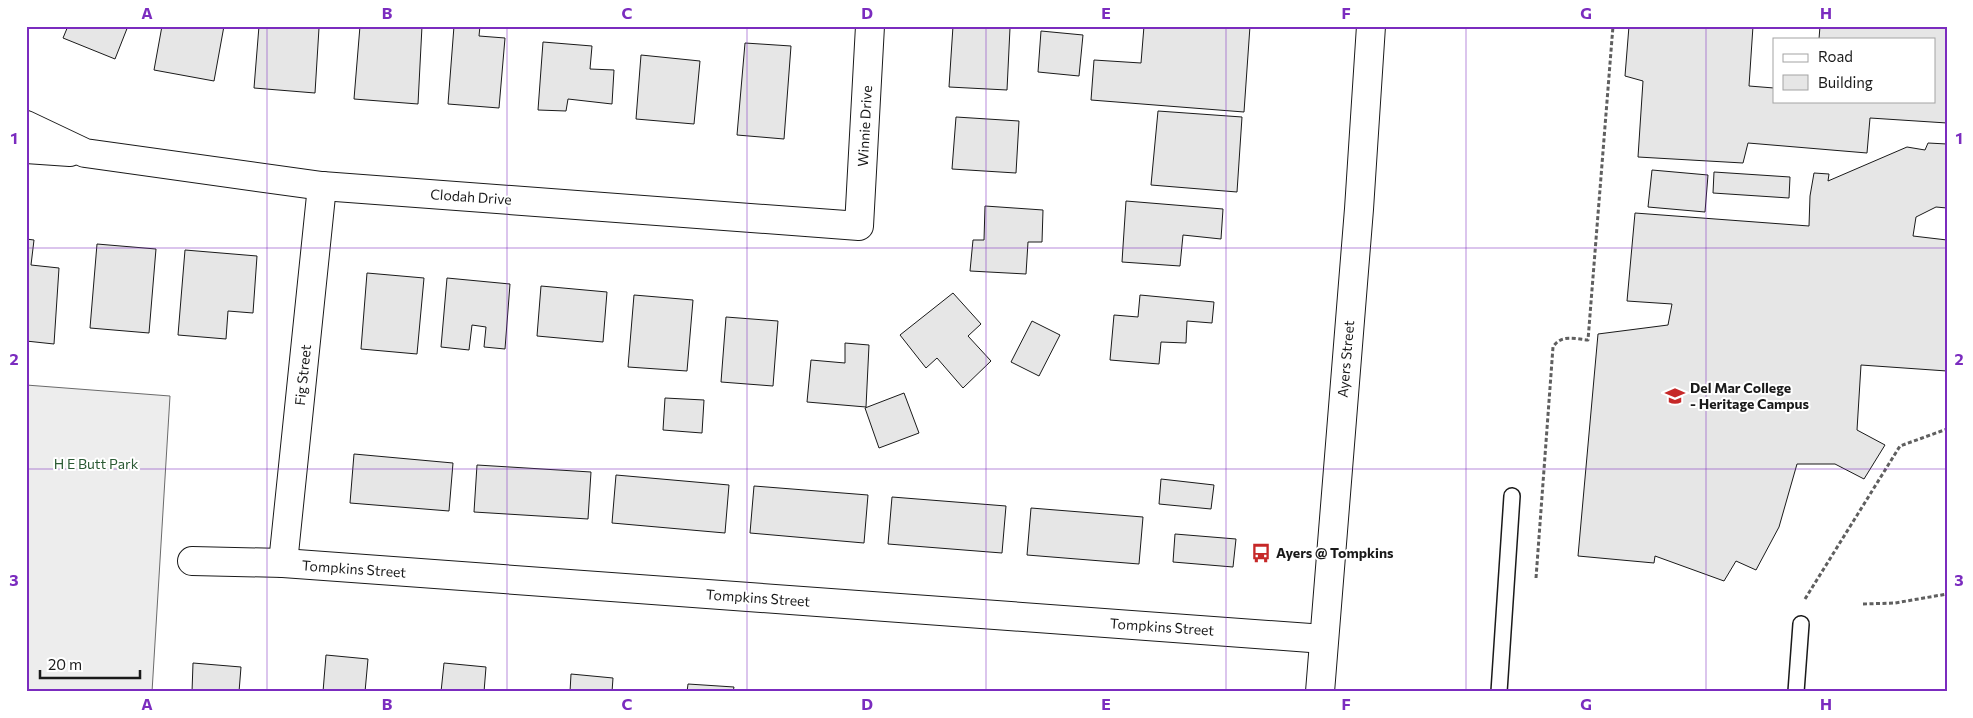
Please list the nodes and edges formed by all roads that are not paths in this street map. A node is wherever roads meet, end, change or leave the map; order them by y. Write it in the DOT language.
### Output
graph roads {
  1 [pos="870,26"];
  2 [pos="1371,26"];
  3 [pos="26,125"];
  4 [pos="26,149"];
  5 [pos="84,153"];
  6 [pos="322,186"];
  7 [pos="859,226"];
  8 [pos="1512,496"];
  9 [pos="192,561"];
  10 [pos="284,564"];
  11 [pos="1801,624"];
  12 [pos="1324,639"];
  13 [pos="1320,692"];
  14 [pos="1499,692"];
  15 [pos="1796,692"];
  1 -- 7 [label="street, Winnie Drive"];
  2 -- 12 [label="street, Ayers Street"];
  3 -- 5 [label="street, Clodah Drive"];
  4 -- 5 [label="street, Clodah Drive"];
  5 -- 6 [label="street, Clodah Drive"];
  6 -- 7 [label="street, Clodah Drive"];
  6 -- 10 [label="street, Fig Street"];
  8 -- 14 [label="lane"];
  9 -- 10 [label="street, Tompkins Street"];
  10 -- 12 [label="street, Tompkins Street"];
  11 -- 15 [label="lane"];
  12 -- 13 [label="street, Ayers Street"];
}
